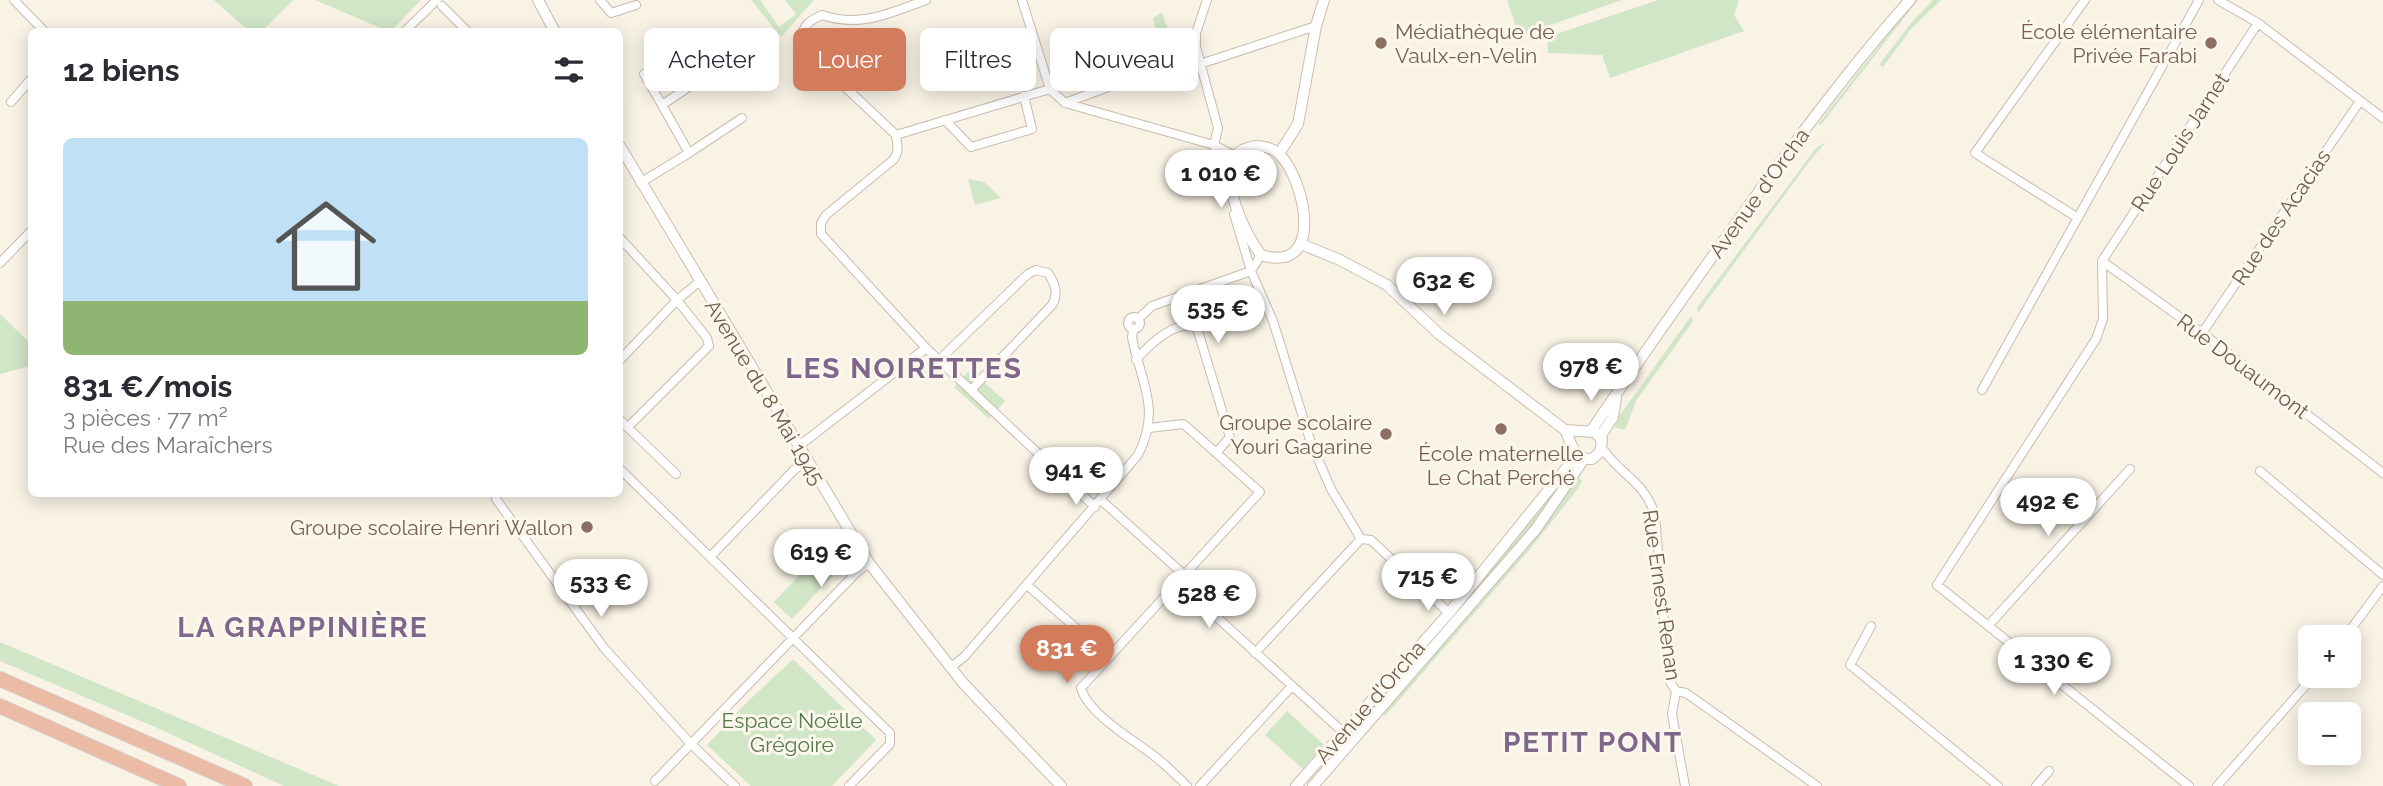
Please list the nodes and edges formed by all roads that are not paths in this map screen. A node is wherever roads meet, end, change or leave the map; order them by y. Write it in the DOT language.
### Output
graph roads {
  1 [pos="14,0"];
  2 [pos="538,0"];
  3 [pos="600,0"];
  4 [pos="926,0"];
  5 [pos="1022,0"];
  6 [pos="1207,0"];
  7 [pos="1324,0"];
  8 [pos="1910,0"];
  9 [pos="2085,0"];
  10 [pos="2199,0"];
  11 [pos="2218,0"];
  12 [pos="439,3"];
  13 [pos="636,5"];
  14 [pos="2258,23"];
  15 [pos="1316,26"];
  16 [pos="41,28"];
  17 [pos="409,28"];
  18 [pos="464,28"];
  19 [pos="553,28"];
  20 [pos="1198,28"];
  21 [pos="1198,59"];
  22 [pos="1199,64"];
  23 [pos="28,83"];
  24 [pos="1050,89"];
  25 [pos="654,91"];
  26 [pos="682,91"];
  27 [pos="1052,91"];
  28 [pos="1097,91"];
  29 [pos="1024,96"];
  30 [pos="2360,101"];
  31 [pos="11,102"];
  32 [pos="1065,103"];
  33 [pos="662,105"];
  34 [pos="742,118"];
  35 [pos="2383,118"];
  36 [pos="944,120"];
  37 [pos="896,135"];
  38 [pos="1214,145"];
  39 [pos="623,152"];
  40 [pos="689,153"];
  41 [pos="1279,154"];
  42 [pos="1235,156"];
  43 [pos="640,183"];
  44 [pos="2078,218"];
  45 [pos="28,234"];
  46 [pos="623,244"];
  47 [pos="1301,244"];
  48 [pos="1261,255"];
  49 [pos="2102,261"];
  50 [pos="0,263"];
  51 [pos="1251,271"];
  52 [pos="699,282"];
  53 [pos="677,300"];
  54 [pos="1230,311"];
  55 [pos="1197,328"];
  56 [pos="2202,334"];
  57 [pos="926,348"];
  58 [pos="623,357"];
  59 [pos="939,360"];
  60 [pos="1136,360"];
  61 [pos="971,390"];
  62 [pos="1982,390"];
  63 [pos="623,423"];
  64 [pos="628,427"];
  65 [pos="1149,428"];
  66 [pos="1565,430"];
  67 [pos="1590,446"];
  68 [pos="799,449"];
  69 [pos="1217,452"];
  70 [pos="806,461"];
  71 [pos="2130,469"];
  72 [pos="2260,471"];
  73 [pos="623,472"];
  74 [pos="2383,472"];
  75 [pos="676,474"];
  76 [pos="496,497"];
  77 [pos="1098,504"];
  78 [pos="1361,539"];
  79 [pos="710,557"];
  80 [pos="869,563"];
  81 [pos="1184,574"];
  82 [pos="2383,575"];
  83 [pos="1027,585"];
  84 [pos="2383,586"];
  85 [pos="1448,612"];
  86 [pos="2354,625"];
  87 [pos="1871,626"];
  88 [pos="1988,626"];
  89 [pos="794,638"];
  90 [pos="1255,653"];
  91 [pos="1109,657"];
  92 [pos="950,668"];
  93 [pos="0,679"];
  94 [pos="1292,685"];
  95 [pos="2303,688"];
  96 [pos="1676,691"];
  97 [pos="0,706"];
  98 [pos="1344,733"];
  99 [pos="691,744"];
  100 [pos="2049,771"];
  101 [pos="655,780"];
  102 [pos="179,786"];
  103 [pos="245,786"];
  104 [pos="735,786"];
  105 [pos="849,786"];
  106 [pos="1061,786"];
  107 [pos="1187,786"];
  108 [pos="1200,786"];
  109 [pos="1296,786"];
  110 [pos="1313,786"];
  111 [pos="1685,786"];
  112 [pos="1816,786"];
  113 [pos="1998,786"];
  114 [pos="2036,786"];
  115 [pos="2189,786"];
  116 [pos="2217,786"];
  1 -- 16 [label="street"];
  2 -- 19 [label="street"];
  3 -- 13 [label="street"];
  4 -- 37 [label="street"];
  5 -- 24 [label="street"];
  6 -- 20 [label="street"];
  7 -- 15 [label="street"];
  8 -- 67 [label="street, Avenue d'Orcha"];
  9 -- 44 [label="street"];
  10 -- 44 [label="street"];
  11 -- 14 [label="street"];
  12 -- 17 [label="street"];
  12 -- 18 [label="street"];
  14 -- 30 [label="street"];
  14 -- 49 [label="street, Rue Louis Jarnet"];
  15 -- 22 [label="street"];
  15 -- 41 [label="street"];
  21 -- 22 [label="street"];
  22 -- 38 [label="street"];
  23 -- 31 [label="street"];
  24 -- 29 [label="street"];
  25 -- 33 [label="street"];
  26 -- 33 [label="street"];
  27 -- 32 [label="street"];
  28 -- 32 [label="street"];
  29 -- 36 [label="street"];
  29 -- 36 [label="street"];
  30 -- 35 [label="street"];
  30 -- 56 [label="street, Rue des Acacias"];
  32 -- 38 [label="street"];
  33 -- 40 [label="street"];
  34 -- 40 [label="street"];
  36 -- 37 [label="street"];
  37 -- 57 [label="street"];
  38 -- 42 [label="street"];
  38 -- 51 [label="street"];
  39 -- 43 [label="street, Avenue du 8 Mai 1945"];
  40 -- 43 [label="street"];
  41 -- 42 [label="street"];
  41 -- 47 [label="street"];
  42 -- 48 [label="street"];
  43 -- 52 [label="street, Avenue du 8 Mai 1945"];
  44 -- 62 [label="street"];
  45 -- 50 [label="street"];
  46 -- 53 [label="street"];
  47 -- 48 [label="street"];
  47 -- 66 [label="street, Rue Ernest Renan"];
  48 -- 51 [label="street"];
  49 -- 56 [label="street, Rue Douaumont"];
  49 -- 88 [label="street"];
  51 -- 60 [label="street"];
  51 -- 78 [label="street"];
  52 -- 53 [label="street"];
  52 -- 68 [label="street, Avenue du 8 Mai 1945"];
  53 -- 58 [label="street"];
  53 -- 64 [label="street"];
  54 -- 55 [label="street"];
  55 -- 60 [label="street"];
  55 -- 69 [label="street"];
  56 -- 74 [label="street, Rue Douaumont"];
  57 -- 59 [label="street"];
  57 -- 68 [label="street"];
  59 -- 61 [label="street"];
  59 -- 61 [label="street"];
  60 -- 65 [label="street"];
  61 -- 77 [label="street"];
  63 -- 64 [label="street"];
  64 -- 75 [label="street"];
  65 -- 69 [label="street"];
  65 -- 77 [label="street"];
  66 -- 67 [label="street, Rue Ernest Renan"];
  66 -- 67 [label="street, Rue Ernest Renan"];
  67 -- 85 [label="street, Avenue d'Orcha"];
  67 -- 96 [label="street, Rue Ernest Renan"];
  67 -- 110 [label="street, Avenue d'Orcha"];
  68 -- 70 [label="street, Avenue du 8 Mai 1945"];
  69 -- 81 [label="street"];
  70 -- 79 [label="street"];
  70 -- 80 [label="street, Avenue du 8 Mai 1945"];
  71 -- 88 [label="street"];
  72 -- 82 [label="street"];
  73 -- 79 [label="street"];
  76 -- 99 [label="street"];
  77 -- 81 [label="street"];
  77 -- 83 [label="street"];
  78 -- 85 [label="street"];
  78 -- 90 [label="street"];
  79 -- 89 [label="street"];
  80 -- 89 [label="street"];
  80 -- 92 [label="street, Avenue du 8 Mai 1945"];
  81 -- 90 [label="street"];
  81 -- 91 [label="street"];
  83 -- 91 [label="street"];
  83 -- 92 [label="street"];
  84 -- 86 [label="street"];
  85 -- 98 [label="street, Avenue d'Orcha"];
  87 -- 113 [label="street"];
  88 -- 115 [label="street"];
  89 -- 99 [label="street"];
  89 -- 105 [label="street"];
  90 -- 94 [label="street"];
  91 -- 107 [label="street"];
  92 -- 106 [label="street, Avenue du 8 Mai 1945"];
  93 -- 103 [label="highway"];
  94 -- 98 [label="street"];
  94 -- 108 [label="street"];
  95 -- 116 [label="street"];
  96 -- 111 [label="street, Rue Ernest Renan"];
  96 -- 112 [label="street"];
  97 -- 102 [label="highway"];
  98 -- 109 [label="street, Avenue d'Orcha"];
  99 -- 101 [label="street"];
  99 -- 104 [label="street"];
  100 -- 114 [label="street"];
}
